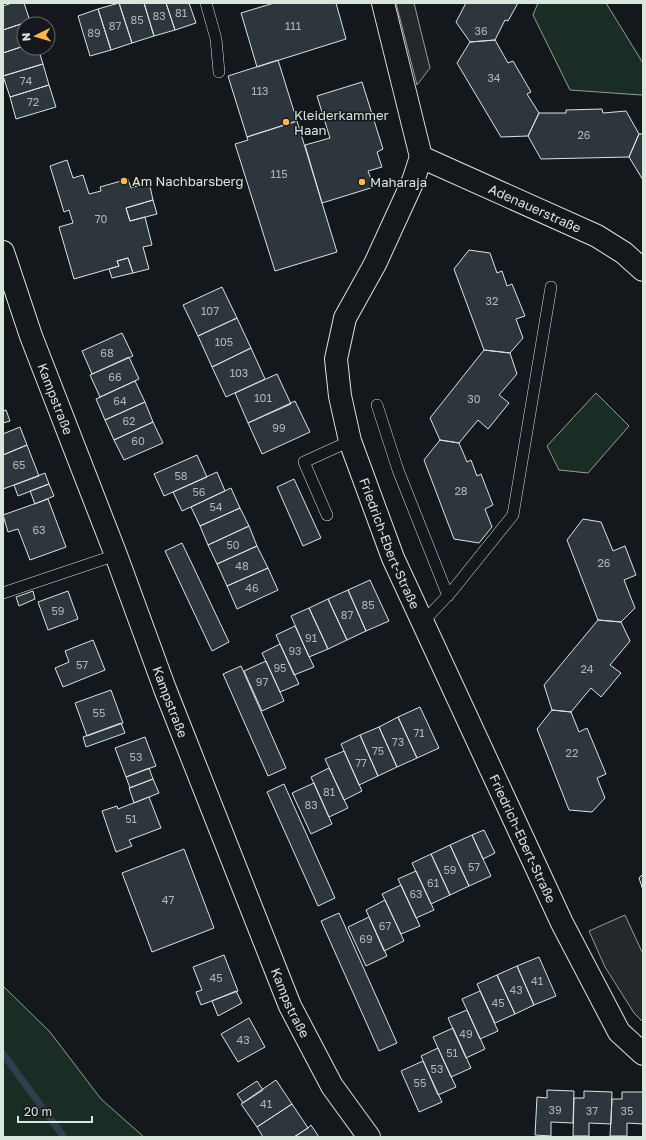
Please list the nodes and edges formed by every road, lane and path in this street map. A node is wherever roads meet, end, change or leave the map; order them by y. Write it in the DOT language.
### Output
graph roads {
  1 [pos="206,3"];
  2 [pos="383,3"];
  3 [pos="219,72"];
  4 [pos="421,157"];
  5 [pos="3,252"];
  6 [pos="643,270"];
  7 [pos="551,287"];
  8 [pos="377,404"];
  9 [pos="350,441"];
  10 [pos="327,515"];
  11 [pos="116,555"];
  12 [pos="3,593"];
  13 [pos="448,596"];
  14 [pos="423,622"];
  15 [pos="643,1054"];
  16 [pos="369,1137"];
  1 -- 3 [label="lane"];
  2 -- 4 [label="street"];
  4 -- 6 [label="street, Adenauerstraße"];
  4 -- 9 [label="street, Friedrich-Ebert-Straße"];
  5 -- 11 [label="street, Kampstraße"];
  7 -- 13 [label="lane"];
  8 -- 13 [label="lane"];
  9 -- 10 [label="lane"];
  9 -- 14 [label="street, Friedrich-Ebert-Straße"];
  11 -- 12 [label="lane"];
  11 -- 16 [label="street, Kampstraße"];
  13 -- 14 [label="lane"];
  14 -- 15 [label="street, Friedrich-Ebert-Straße"];
}
